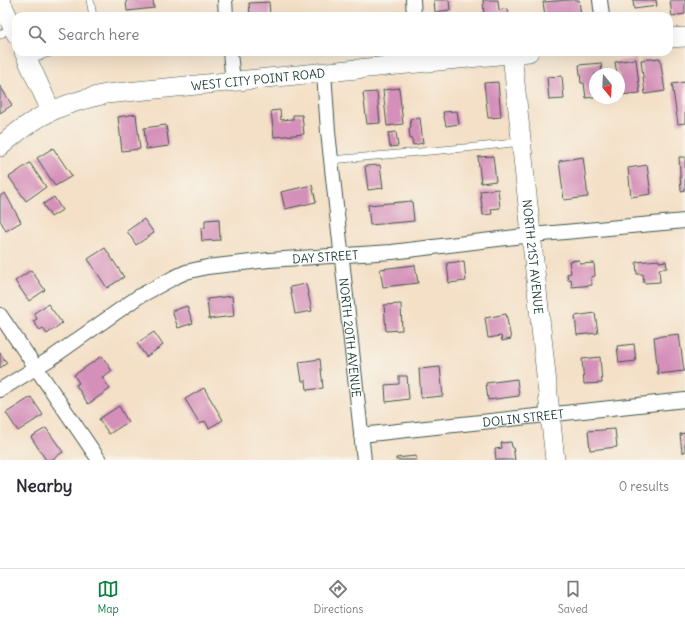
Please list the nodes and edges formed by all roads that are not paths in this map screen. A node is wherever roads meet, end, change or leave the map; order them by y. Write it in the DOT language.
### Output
graph roads {
  1 [pos="0,0"];
  2 [pos="90,0"];
  3 [pos="225,0"];
  4 [pos="413,0"];
  5 [pos="600,0"];
  6 [pos="92,12"];
  7 [pos="226,12"];
  8 [pos="414,12"];
  9 [pos="602,12"];
  10 [pos="9,32"];
  11 [pos="685,37"];
  12 [pos="673,38"];
  13 [pos="26,56"];
  14 [pos="230,56"];
  15 [pos="444,56"];
  16 [pos="520,56"];
  17 [pos="418,57"];
  18 [pos="324,72"];
  19 [pos="233,82"];
  20 [pos="51,111"];
  21 [pos="522,142"];
  22 [pos="0,146"];
  23 [pos="331,160"];
  24 [pos="685,221"];
  25 [pos="532,236"];
  26 [pos="342,256"];
  27 [pos="0,315"];
  28 [pos="35,368"];
  29 [pos="0,390"];
  30 [pos="685,400"];
  31 [pos="550,414"];
  32 [pos="361,434"];
  33 [pos="99,460"];
  34 [pos="364,460"];
  35 [pos="555,460"];
  1 -- 10 [label="street"];
  2 -- 6 [label="lane"];
  3 -- 7 [label="street"];
  4 -- 8 [label="street"];
  5 -- 9 [label="street"];
  11 -- 12 [label="street"];
  13 -- 20 [label="street"];
  14 -- 19 [label="street"];
  15 -- 17 [label="street, WEST CITY POINT ROAD"];
  16 -- 21 [label="street, NORTH 21ST AVENUE"];
  17 -- 18 [label="street, WEST CITY POINT ROAD"];
  18 -- 19 [label="street, WEST CITY POINT ROAD"];
  18 -- 23 [label="street, NORTH 20TH AVENUE"];
  19 -- 20 [label="street, WEST CITY POINT ROAD"];
  20 -- 22 [label="street, WEST CITY POINT ROAD"];
  21 -- 23 [label="lane"];
  21 -- 25 [label="street, NORTH 21ST AVENUE"];
  23 -- 26 [label="street, NORTH 20TH AVENUE"];
  24 -- 25 [label="street, DAY STREET"];
  25 -- 26 [label="street, DAY STREET"];
  25 -- 31 [label="street, NORTH 21ST AVENUE"];
  26 -- 28 [label="street, DAY STREET"];
  26 -- 32 [label="street, NORTH 20TH AVENUE"];
  27 -- 28 [label="street"];
  28 -- 29 [label="street, DAY STREET"];
  28 -- 33 [label="street"];
  30 -- 31 [label="street, DOLIN STREET"];
  31 -- 32 [label="street, DOLIN STREET"];
  31 -- 35 [label="street, NORTH 21ST AVENUE"];
  32 -- 34 [label="street, NORTH 20TH AVENUE"];
}
